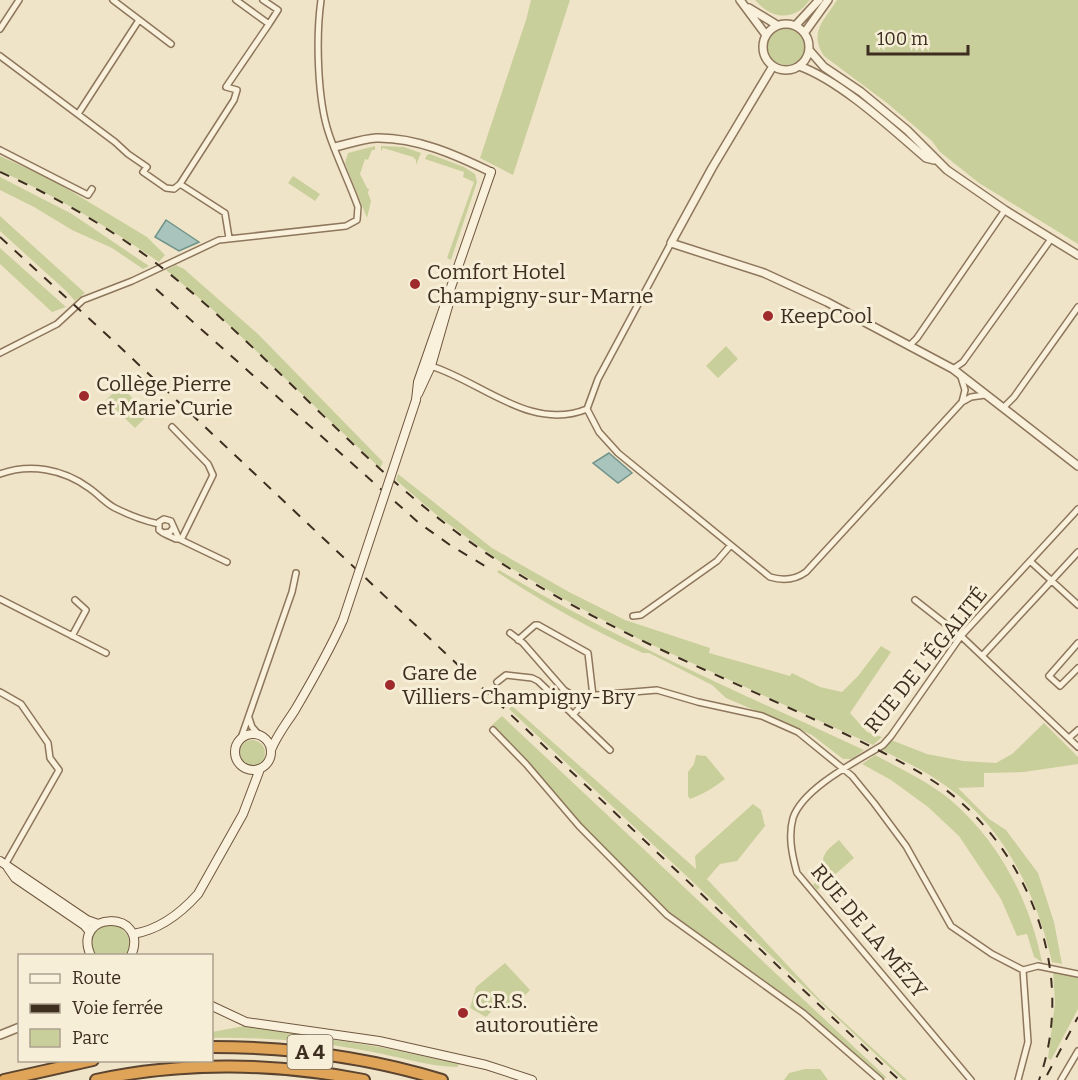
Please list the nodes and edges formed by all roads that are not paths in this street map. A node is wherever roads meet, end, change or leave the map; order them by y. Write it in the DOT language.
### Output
graph roads {
  1 [pos="19,0"];
  2 [pos="113,0"];
  3 [pos="236,0"];
  4 [pos="263,0"];
  5 [pos="321,0"];
  6 [pos="819,0"];
  7 [pos="828,0"];
  8 [pos="742,2"];
  9 [pos="139,20"];
  10 [pos="269,24"];
  11 [pos="777,25"];
  12 [pos="796,25"];
  13 [pos="0,29"];
  14 [pos="805,32"];
  15 [pos="766,35"];
  16 [pos="171,44"];
  17 [pos="810,51"];
  18 [pos="0,56"];
  19 [pos="773,66"];
  20 [pos="800,66"];
  21 [pos="78,114"];
  22 [pos="335,147"];
  23 [pos="0,150"];
  24 [pos="934,160"];
  25 [pos="491,172"];
  26 [pos="180,184"];
  27 [pos="92,189"];
  28 [pos="1005,210"];
  29 [pos="229,238"];
  30 [pos="1051,239"];
  31 [pos="671,243"];
  32 [pos="1078,255"];
  33 [pos="452,284"];
  34 [pos="444,308"];
  35 [pos="1078,308"];
  36 [pos="438,334"];
  37 [pos="909,346"];
  38 [pos="0,352"];
  39 [pos="427,366"];
  40 [pos="955,370"];
  41 [pos="987,395"];
  42 [pos="962,402"];
  43 [pos="1004,407"];
  44 [pos="587,409"];
  45 [pos="172,427"];
  46 [pos="1078,466"];
  47 [pos="0,474"];
  48 [pos="1078,509"];
  49 [pos="159,524"];
  50 [pos="173,528"];
  51 [pos="165,534"];
  52 [pos="180,539"];
  53 [pos="730,546"];
  54 [pos="1078,552"];
  55 [pos="1030,561"];
  56 [pos="227,562"];
  57 [pos="296,573"];
  58 [pos="1051,580"];
  59 [pos="0,599"];
  60 [pos="75,600"];
  61 [pos="915,600"];
  62 [pos="1078,605"];
  63 [pos="633,616"];
  64 [pos="510,633"];
  65 [pos="72,636"];
  66 [pos="961,636"];
  67 [pos="518,640"];
  68 [pos="1078,643"];
  69 [pos="106,653"];
  70 [pos="982,656"];
  71 [pos="1078,668"];
  72 [pos="550,674"];
  73 [pos="497,682"];
  74 [pos="540,683"];
  75 [pos="0,692"];
  76 [pos="585,696"];
  77 [pos="593,696"];
  78 [pos="573,714"];
  79 [pos="249,717"];
  80 [pos="493,730"];
  81 [pos="1078,730"];
  82 [pos="277,734"];
  83 [pos="261,736"];
  84 [pos="241,738"];
  85 [pos="1070,738"];
  86 [pos="1078,747"];
  87 [pos="271,750"];
  88 [pos="610,750"];
  89 [pos="242,768"];
  90 [pos="260,769"];
  91 [pos="843,770"];
  92 [pos="251,789"];
  93 [pos="2,863"];
  94 [pos="98,924"];
  95 [pos="90,932"];
  96 [pos="133,934"];
  97 [pos="90,954"];
  98 [pos="134,954"];
  99 [pos="1023,970"];
  100 [pos="1078,974"];
  101 [pos="213,1006"];
  102 [pos="18,1028"];
  103 [pos="0,1035"];
  104 [pos="213,1047"];
  105 [pos="1078,1051"];
  106 [pos="84,1062"];
  107 [pos="4,1080"];
  108 [pos="96,1080"];
  109 [pos="364,1080"];
  110 [pos="442,1080"];
  111 [pos="532,1080"];
  112 [pos="880,1080"];
  113 [pos="971,1080"];
  114 [pos="1018,1080"];
  115 [pos="1061,1080"];
  1 -- 13 [label="street"];
  2 -- 9 [label="street"];
  3 -- 10 [label="street"];
  4 -- 10 [label="street"];
  5 -- 22 [label="street"];
  6 -- 12 [label="street"];
  7 -- 14 [label="street"];
  8 -- 11 [label="street"];
  8 -- 15 [label="street"];
  9 -- 16 [label="street"];
  9 -- 21 [label="street"];
  10 -- 26 [label="street"];
  11 -- 12 [label="street"];
  11 -- 15 [label="street"];
  12 -- 14 [label="street"];
  14 -- 17 [label="street"];
  15 -- 19 [label="street"];
  17 -- 20 [label="street"];
  17 -- 24 [label="street"];
  18 -- 21 [label="street"];
  19 -- 20 [label="street"];
  19 -- 31 [label="street"];
  20 -- 24 [label="street"];
  21 -- 26 [label="street"];
  22 -- 25 [label="street"];
  22 -- 29 [label="street"];
  23 -- 27 [label="street"];
  24 -- 28 [label="street"];
  25 -- 33 [label="main road"];
  26 -- 29 [label="street"];
  28 -- 30 [label="street"];
  28 -- 37 [label="street"];
  29 -- 38 [label="street"];
  30 -- 32 [label="street"];
  30 -- 40 [label="street"];
  31 -- 37 [label="street"];
  31 -- 44 [label="street"];
  33 -- 34 [label="main road"];
  33 -- 36 [label="main road"];
  34 -- 36 [label="main road"];
  34 -- 39 [label="main road"];
  35 -- 43 [label="street"];
  36 -- 39 [label="main road"];
  37 -- 40 [label="street"];
  39 -- 44 [label="street"];
  39 -- 82 [label="main road, bridge"];
  40 -- 41 [label="street"];
  40 -- 42 [label="street"];
  41 -- 42 [label="street"];
  41 -- 43 [label="street"];
  42 -- 53 [label="street"];
  43 -- 46 [label="street"];
  44 -- 53 [label="street"];
  45 -- 52 [label="street"];
  47 -- 49 [label="street"];
  48 -- 55 [label="street, RUE DE L'ÉGALITÉ"];
  49 -- 50 [label="street"];
  49 -- 51 [label="street"];
  50 -- 51 [label="street"];
  50 -- 52 [label="street"];
  51 -- 52 [label="street"];
  52 -- 56 [label="street"];
  53 -- 63 [label="street"];
  54 -- 58 [label="street"];
  55 -- 58 [label="street"];
  55 -- 66 [label="street, RUE DE L'ÉGALITÉ"];
  57 -- 79 [label="street"];
  58 -- 62 [label="street"];
  58 -- 70 [label="street"];
  59 -- 65 [label="street"];
  60 -- 65 [label="street"];
  61 -- 66 [label="street"];
  64 -- 67 [label="street"];
  65 -- 69 [label="street"];
  66 -- 70 [label="street"];
  66 -- 91 [label="street, RUE DE L'ÉGALITÉ"];
  67 -- 72 [label="street"];
  67 -- 77 [label="street"];
  68 -- 71 [label="street"];
  70 -- 85 [label="street"];
  72 -- 74 [label="street"];
  72 -- 76 [label="street"];
  73 -- 74 [label="street"];
  74 -- 78 [label="street"];
  75 -- 93 [label="street"];
  76 -- 77 [label="street"];
  76 -- 78 [label="street"];
  77 -- 91 [label="street"];
  78 -- 88 [label="street"];
  79 -- 83 [label="street"];
  79 -- 84 [label="street"];
  80 -- 112 [label="street"];
  81 -- 85 [label="street"];
  82 -- 83 [label="main road"];
  82 -- 87 [label="main road"];
  83 -- 84 [label="main road"];
  83 -- 87 [label="main road"];
  84 -- 89 [label="main road"];
  85 -- 86 [label="street"];
  87 -- 90 [label="main road"];
  89 -- 90 [label="main road"];
  89 -- 92 [label="main road"];
  90 -- 92 [label="main road"];
  91 -- 99 [label="street"];
  91 -- 113 [label="street, RUE DE LA MÉZY"];
  92 -- 96 [label="main road"];
  93 -- 94 [label="main road"];
  93 -- 95 [label="main road"];
  94 -- 95 [label="main road"];
  94 -- 96 [label="main road"];
  95 -- 97 [label="main road"];
  96 -- 98 [label="main road"];
  99 -- 100 [label="street"];
  99 -- 114 [label="street"];
  101 -- 111 [label="main road"];
  102 -- 103 [label="street"];
  104 -- 110 [label="highway, A 4"];
  105 -- 115 [label="street"];
  106 -- 107 [label="highway"];
  108 -- 109 [label="highway, A 4"];
}
